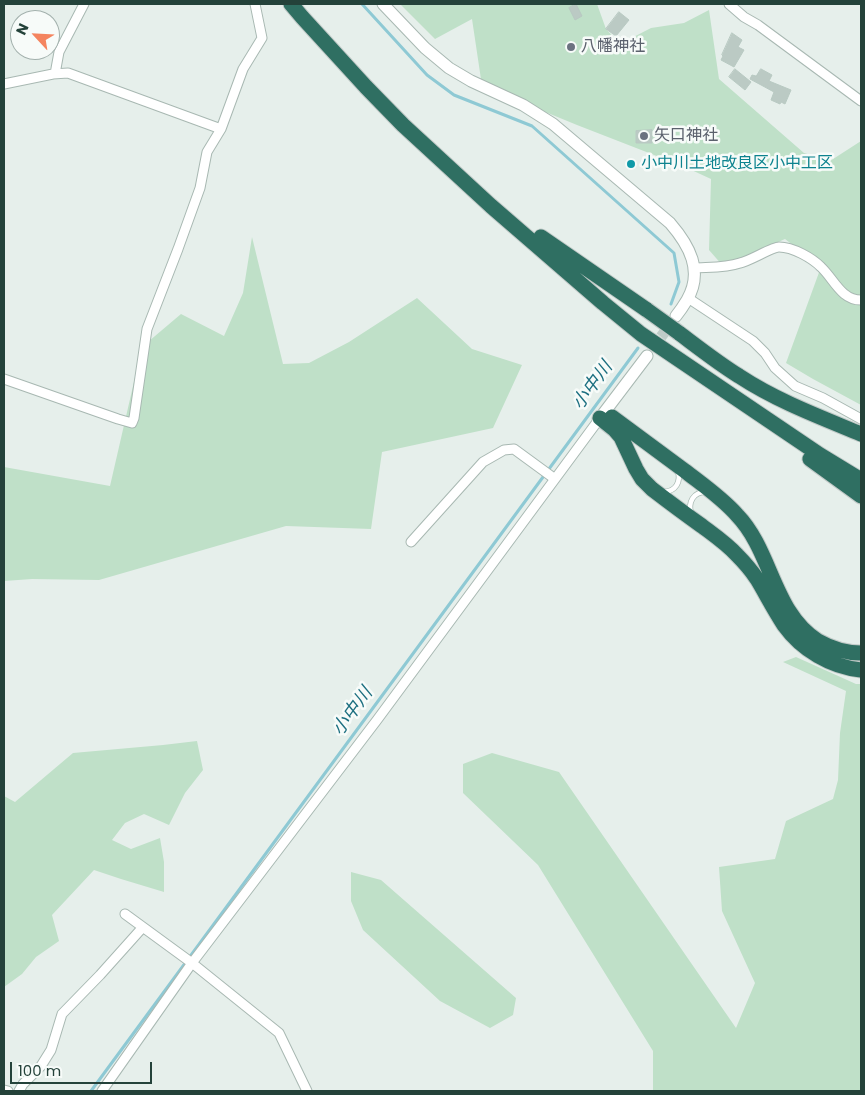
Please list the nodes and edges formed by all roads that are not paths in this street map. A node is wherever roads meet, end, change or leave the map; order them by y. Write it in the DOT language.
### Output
graph roads {
  1 [pos="84,4"];
  2 [pos="255,4"];
  3 [pos="291,4"];
  4 [pos="297,4"];
  5 [pos="383,4"];
  6 [pos="729,4"];
  7 [pos="55,74"];
  8 [pos="4,84"];
  9 [pos="859,95"];
  10 [pos="221,129"];
  11 [pos="541,238"];
  12 [pos="694,268"];
  13 [pos="688,298"];
  14 [pos="861,300"];
  15 [pos="676,316"];
  16 [pos="641,334"];
  17 [pos="647,356"];
  18 [pos="4,379"];
  19 [pos="602,414"];
  20 [pos="861,419"];
  21 [pos="861,434"];
  22 [pos="674,463"];
  23 [pos="861,472"];
  24 [pos="553,477"];
  25 [pos="861,480"];
  26 [pos="652,489"];
  27 [pos="714,493"];
  28 [pos="861,496"];
  29 [pos="695,522"];
  30 [pos="411,542"];
  31 [pos="861,653"];
  32 [pos="861,670"];
  33 [pos="125,914"];
  34 [pos="143,927"];
  35 [pos="189,960"];
  36 [pos="4,1090"];
  37 [pos="8,1091"];
  38 [pos="19,1091"];
  39 [pos="102,1091"];
  40 [pos="307,1091"];
  1 -- 7 [label="street"];
  2 -- 10 [label="street"];
  3 -- 16 [label="highway"];
  4 -- 11 [label="highway"];
  5 -- 12 [label="street"];
  6 -- 9 [label="street"];
  7 -- 8 [label="street"];
  7 -- 10 [label="street"];
  10 -- 18 [label="street"];
  11 -- 21 [label="highway, bridge"];
  11 -- 23 [label="highway"];
  12 -- 13 [label="street"];
  12 -- 14 [label="street"];
  13 -- 15 [label="street"];
  13 -- 20 [label="street"];
  16 -- 25 [label="highway"];
  16 -- 28 [label="highway"];
  17 -- 19 [label="street"];
  19 -- 22 [label="highway"];
  19 -- 24 [label="street"];
  19 -- 26 [label="highway"];
  22 -- 26 [label="lane"];
  22 -- 27 [label="highway"];
  24 -- 30 [label="street"];
  24 -- 35 [label="street"];
  26 -- 29 [label="highway"];
  27 -- 29 [label="lane"];
  27 -- 31 [label="highway"];
  29 -- 32 [label="highway"];
  33 -- 34 [label="street"];
  34 -- 35 [label="street"];
  34 -- 38 [label="street"];
  35 -- 39 [label="street"];
  35 -- 40 [label="street"];
  36 -- 37 [label="street"];
}
